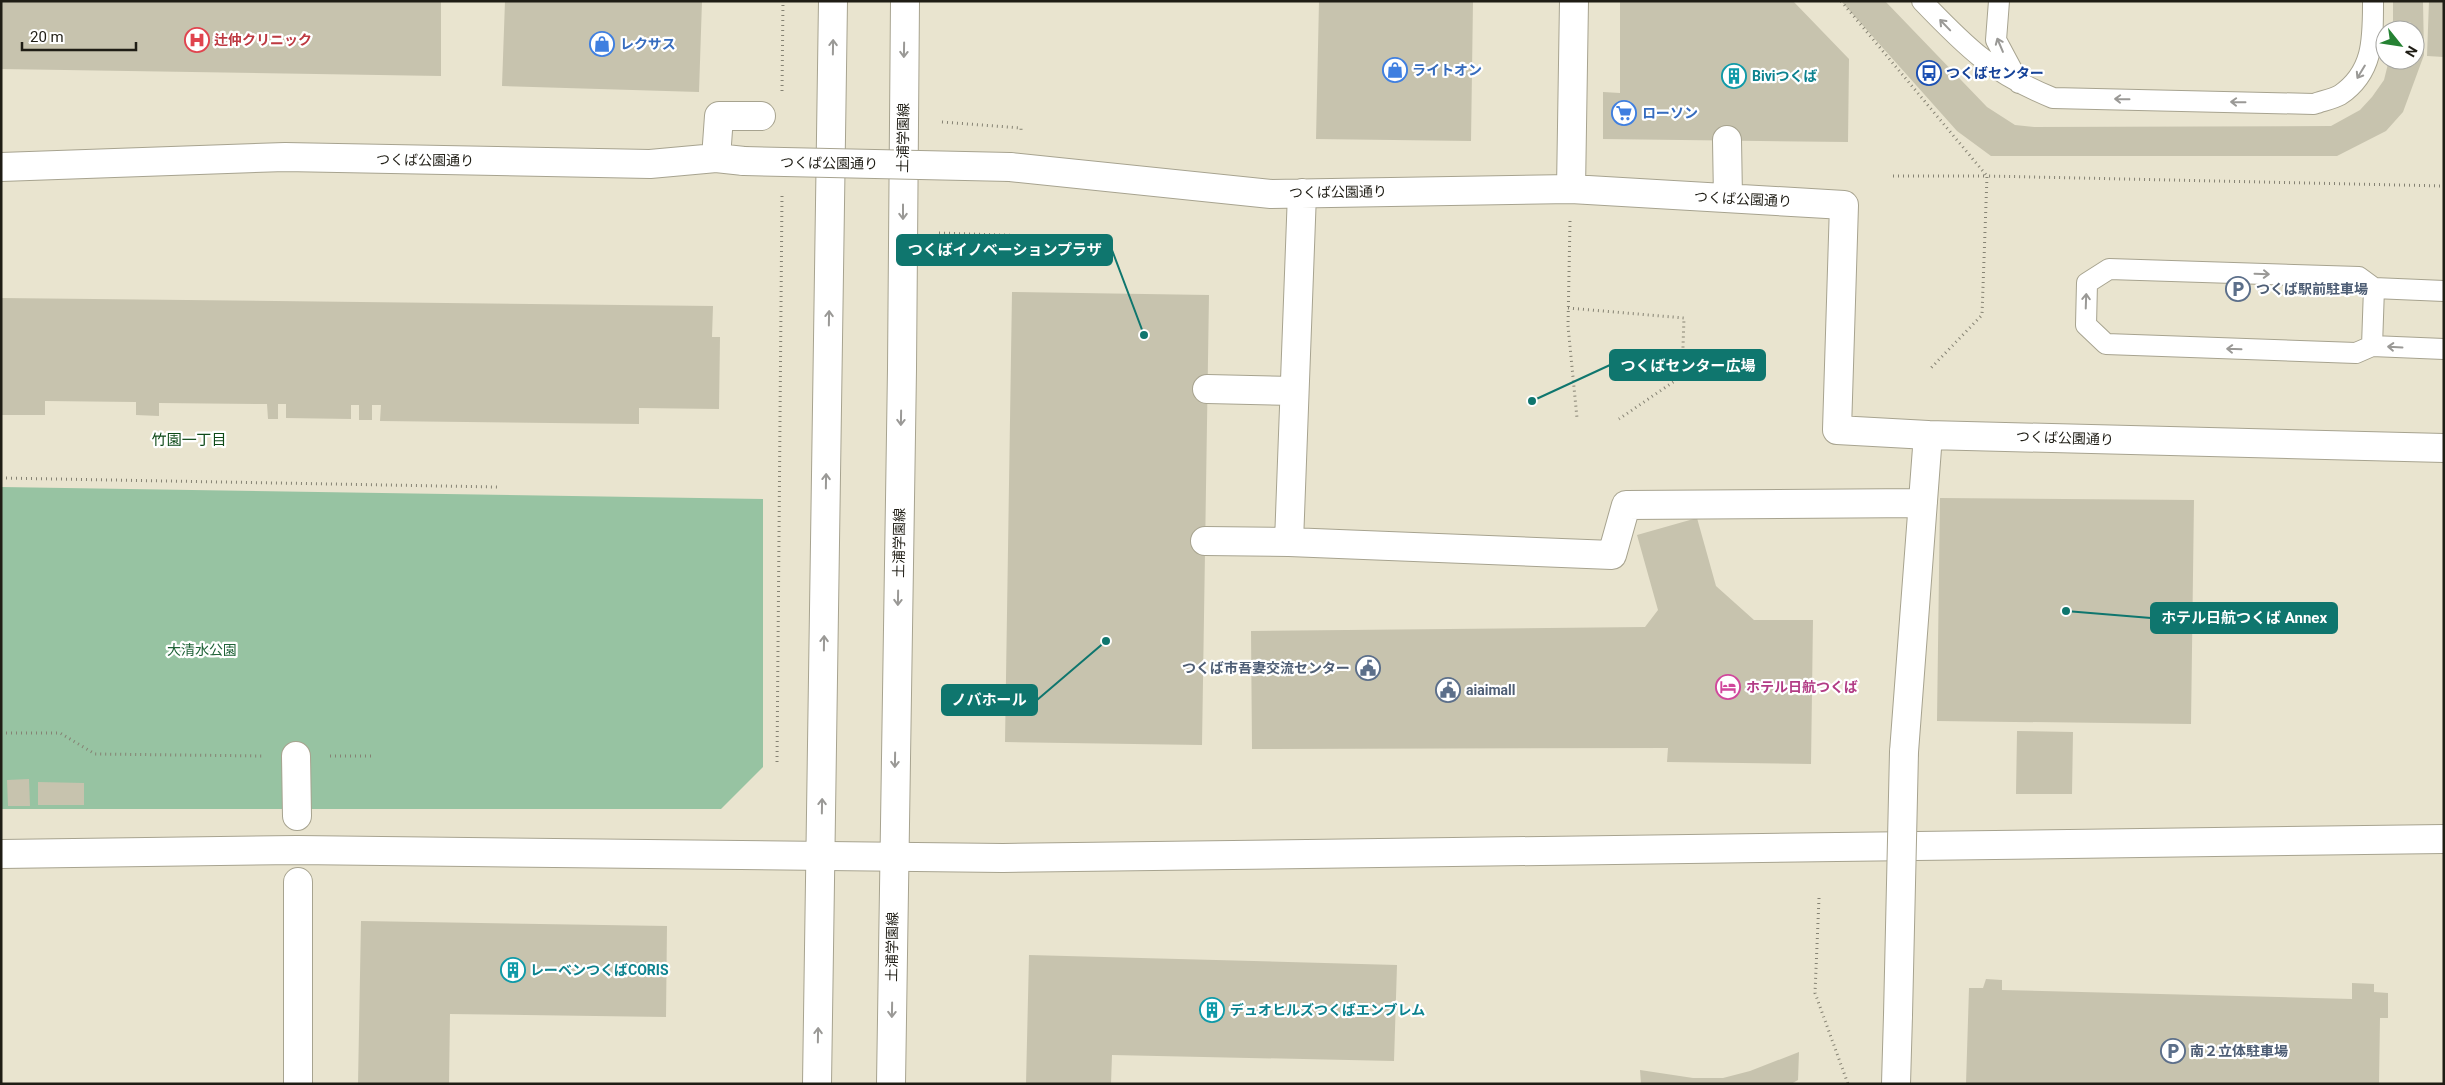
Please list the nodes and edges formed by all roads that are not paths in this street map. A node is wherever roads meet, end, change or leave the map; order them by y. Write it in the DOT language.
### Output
graph roads {
  1 [pos="833,1"];
  2 [pos="905,1"];
  3 [pos="1574,1"];
  4 [pos="1922,1"];
  5 [pos="1999,1"];
  6 [pos="2373,1"];
  7 [pos="2020,85"];
  8 [pos="760,116"];
  9 [pos="1727,140"];
  10 [pos="716,158"];
  11 [pos="1,167"];
  12 [pos="1571,189"];
  13 [pos="1302,193"];
  14 [pos="1728,198"];
  15 [pos="2374,288"];
  16 [pos="2444,291"];
  17 [pos="2372,346"];
  18 [pos="2444,349"];
  19 [pos="1208,389"];
  20 [pos="1294,391"];
  21 [pos="1928,434"];
  22 [pos="2438,448"];
  23 [pos="1923,503"];
  24 [pos="1205,541"];
  25 [pos="1289,542"];
  26 [pos="296,756"];
  27 [pos="297,816"];
  28 [pos="2444,839"];
  29 [pos="1,854"];
  30 [pos="821,854"];
  31 [pos="893,857"];
  32 [pos="298,882"];
  33 [pos="298,1084"];
  34 [pos="817,1084"];
  35 [pos="891,1084"];
  36 [pos="1896,1084"];
  30 -- 1 [label="street, one-way"];
  2 -- 31 [label="street, 土浦学園線, one-way"];
  3 -- 12 [label="street"];
  7 -- 4 [label="lane, one-way"];
  7 -- 5 [label="lane, one-way"];
  6 -- 7 [label="lane, one-way"];
  8 -- 10 [label="street"];
  9 -- 14 [label="street"];
  10 -- 11 [label="street, つくば公園通り"];
  10 -- 13 [label="street, つくば公園通り, bridge"];
  12 -- 13 [label="street, つくば公園通り"];
  12 -- 14 [label="street, つくば公園通り"];
  13 -- 20 [label="street"];
  14 -- 21 [label="street, つくば公園通り"];
  15 -- 16 [label="lane"];
  15 -- 17 [label="lane"];
  17 -- 15 [label="lane, one-way"];
  18 -- 17 [label="lane, one-way"];
  19 -- 20 [label="street"];
  20 -- 25 [label="street"];
  21 -- 22 [label="street, つくば公園通り"];
  21 -- 23 [label="street"];
  23 -- 25 [label="street"];
  23 -- 36 [label="street, bridge"];
  24 -- 25 [label="street"];
  26 -- 27 [label="street"];
  28 -- 31 [label="street"];
  29 -- 30 [label="street"];
  30 -- 31 [label="street"];
  34 -- 30 [label="street, one-way"];
  31 -- 35 [label="street, 土浦学園線, one-way"];
  32 -- 33 [label="street"];
}
